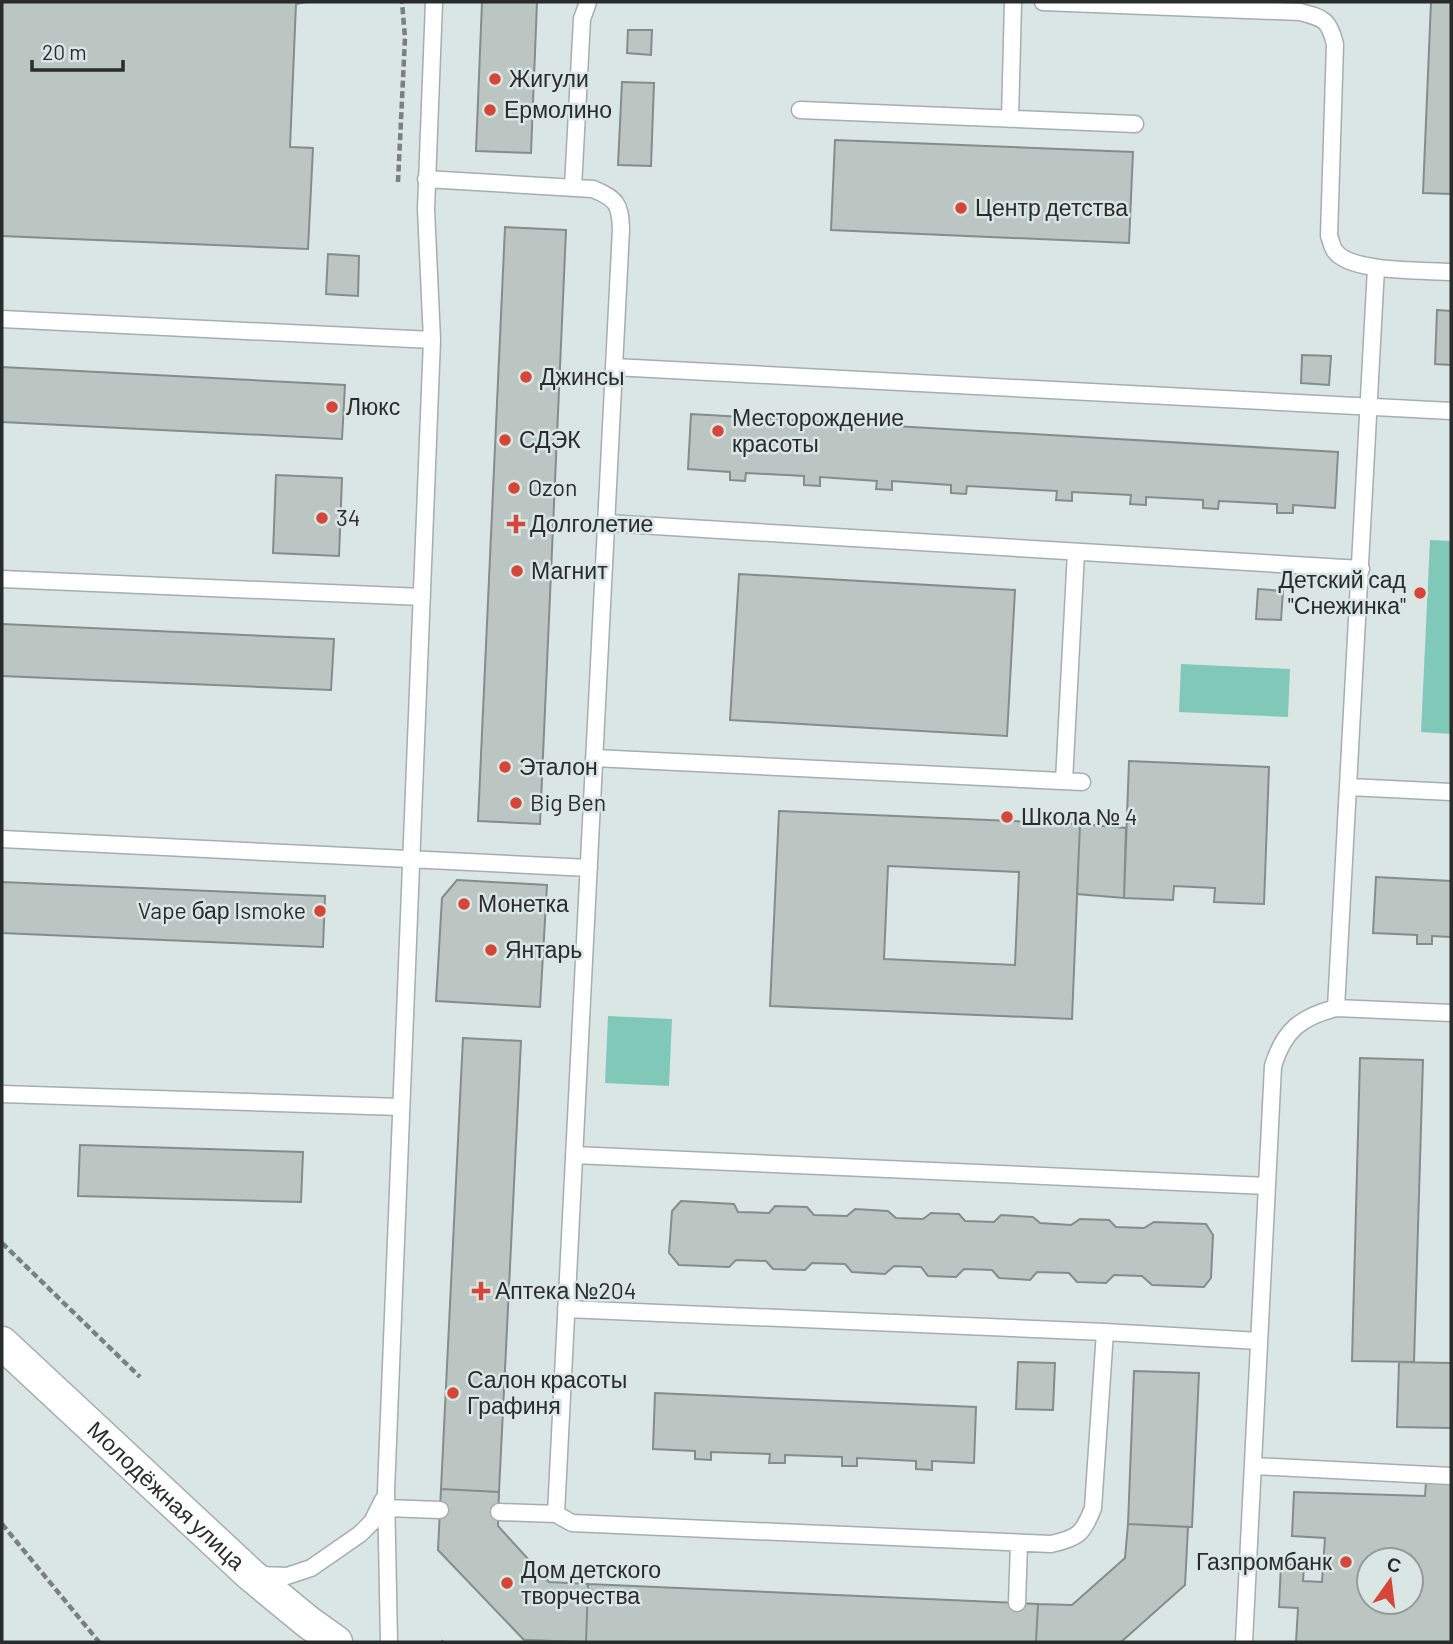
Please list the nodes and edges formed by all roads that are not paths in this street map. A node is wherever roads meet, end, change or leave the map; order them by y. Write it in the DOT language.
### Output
graph roads {
  1 [pos="434,2"];
  2 [pos="588,2"];
  3 [pos="1013,2"];
  4 [pos="1043,2"];
  5 [pos="800,110"];
  6 [pos="1010,118"];
  7 [pos="1135,124"];
  8 [pos="426,179"];
  9 [pos="573,187"];
  10 [pos="1376,268"];
  11 [pos="1451,272"];
  12 [pos="2,318"];
  13 [pos="432,340"];
  14 [pos="614,367"];
  15 [pos="1369,407"];
  16 [pos="1451,411"];
  17 [pos="606,523"];
  18 [pos="1076,552"];
  19 [pos="1361,569"];
  20 [pos="2,579"];
  21 [pos="422,597"];
  22 [pos="594,758"];
  23 [pos="1064,781"];
  24 [pos="1082,782"];
  25 [pos="1349,787"];
  26 [pos="1451,792"];
  27 [pos="2,839"];
  28 [pos="411,858"];
  29 [pos="589,868"];
  30 [pos="1336,1008"];
  31 [pos="1451,1013"];
  32 [pos="2,1094"];
  33 [pos="400,1107"];
  34 [pos="574,1155"];
  35 [pos="1267,1186"];
  36 [pos="566,1309"];
  37 [pos="1105,1332"];
  38 [pos="1259,1341"];
  39 [pos="2,1343"];
  40 [pos="1254,1466"];
  41 [pos="1451,1476"];
  42 [pos="386,1491"];
  43 [pos="386,1508"];
  44 [pos="440,1510"];
  45 [pos="499,1511"];
  46 [pos="556,1514"];
  47 [pos="1019,1543"];
  48 [pos="251,1575"];
  49 [pos="1017,1602"];
  50 [pos="336,1642"];
  51 [pos="389,1642"];
  52 [pos="1244,1642"];
  1 -- 8 [label="lane"];
  2 -- 9 [label="lane"];
  3 -- 6 [label="lane"];
  4 -- 10 [label="lane"];
  5 -- 6 [label="lane"];
  6 -- 7 [label="lane"];
  8 -- 9 [label="lane"];
  8 -- 13 [label="lane"];
  9 -- 14 [label="lane"];
  10 -- 11 [label="lane"];
  10 -- 15 [label="lane"];
  12 -- 13 [label="lane"];
  13 -- 21 [label="lane"];
  14 -- 15 [label="lane"];
  14 -- 17 [label="lane"];
  15 -- 16 [label="lane"];
  15 -- 19 [label="lane"];
  17 -- 18 [label="lane"];
  17 -- 22 [label="lane"];
  18 -- 19 [label="lane"];
  18 -- 23 [label="lane"];
  19 -- 25 [label="lane"];
  20 -- 21 [label="lane"];
  21 -- 28 [label="lane"];
  22 -- 23 [label="lane"];
  22 -- 29 [label="lane"];
  23 -- 24 [label="lane"];
  25 -- 26 [label="lane"];
  25 -- 30 [label="lane"];
  27 -- 28 [label="lane"];
  28 -- 29 [label="lane"];
  28 -- 33 [label="lane"];
  29 -- 34 [label="lane"];
  30 -- 31 [label="lane"];
  30 -- 35 [label="lane"];
  32 -- 33 [label="lane"];
  33 -- 42 [label="lane"];
  34 -- 35 [label="lane"];
  34 -- 36 [label="lane"];
  35 -- 38 [label="lane"];
  36 -- 37 [label="lane"];
  36 -- 46 [label="lane"];
  37 -- 38 [label="lane"];
  37 -- 47 [label="lane"];
  38 -- 40 [label="lane"];
  39 -- 48 [label="street, Молодёжная улица"];
  40 -- 41 [label="lane"];
  40 -- 52 [label="lane"];
  42 -- 43 [label="lane"];
  42 -- 48 [label="lane"];
  43 -- 44 [label="lane"];
  43 -- 51 [label="lane"];
  45 -- 46 [label="lane"];
  46 -- 47 [label="lane"];
  47 -- 49 [label="lane"];
  48 -- 50 [label="street, Молодёжная улица"];
}
